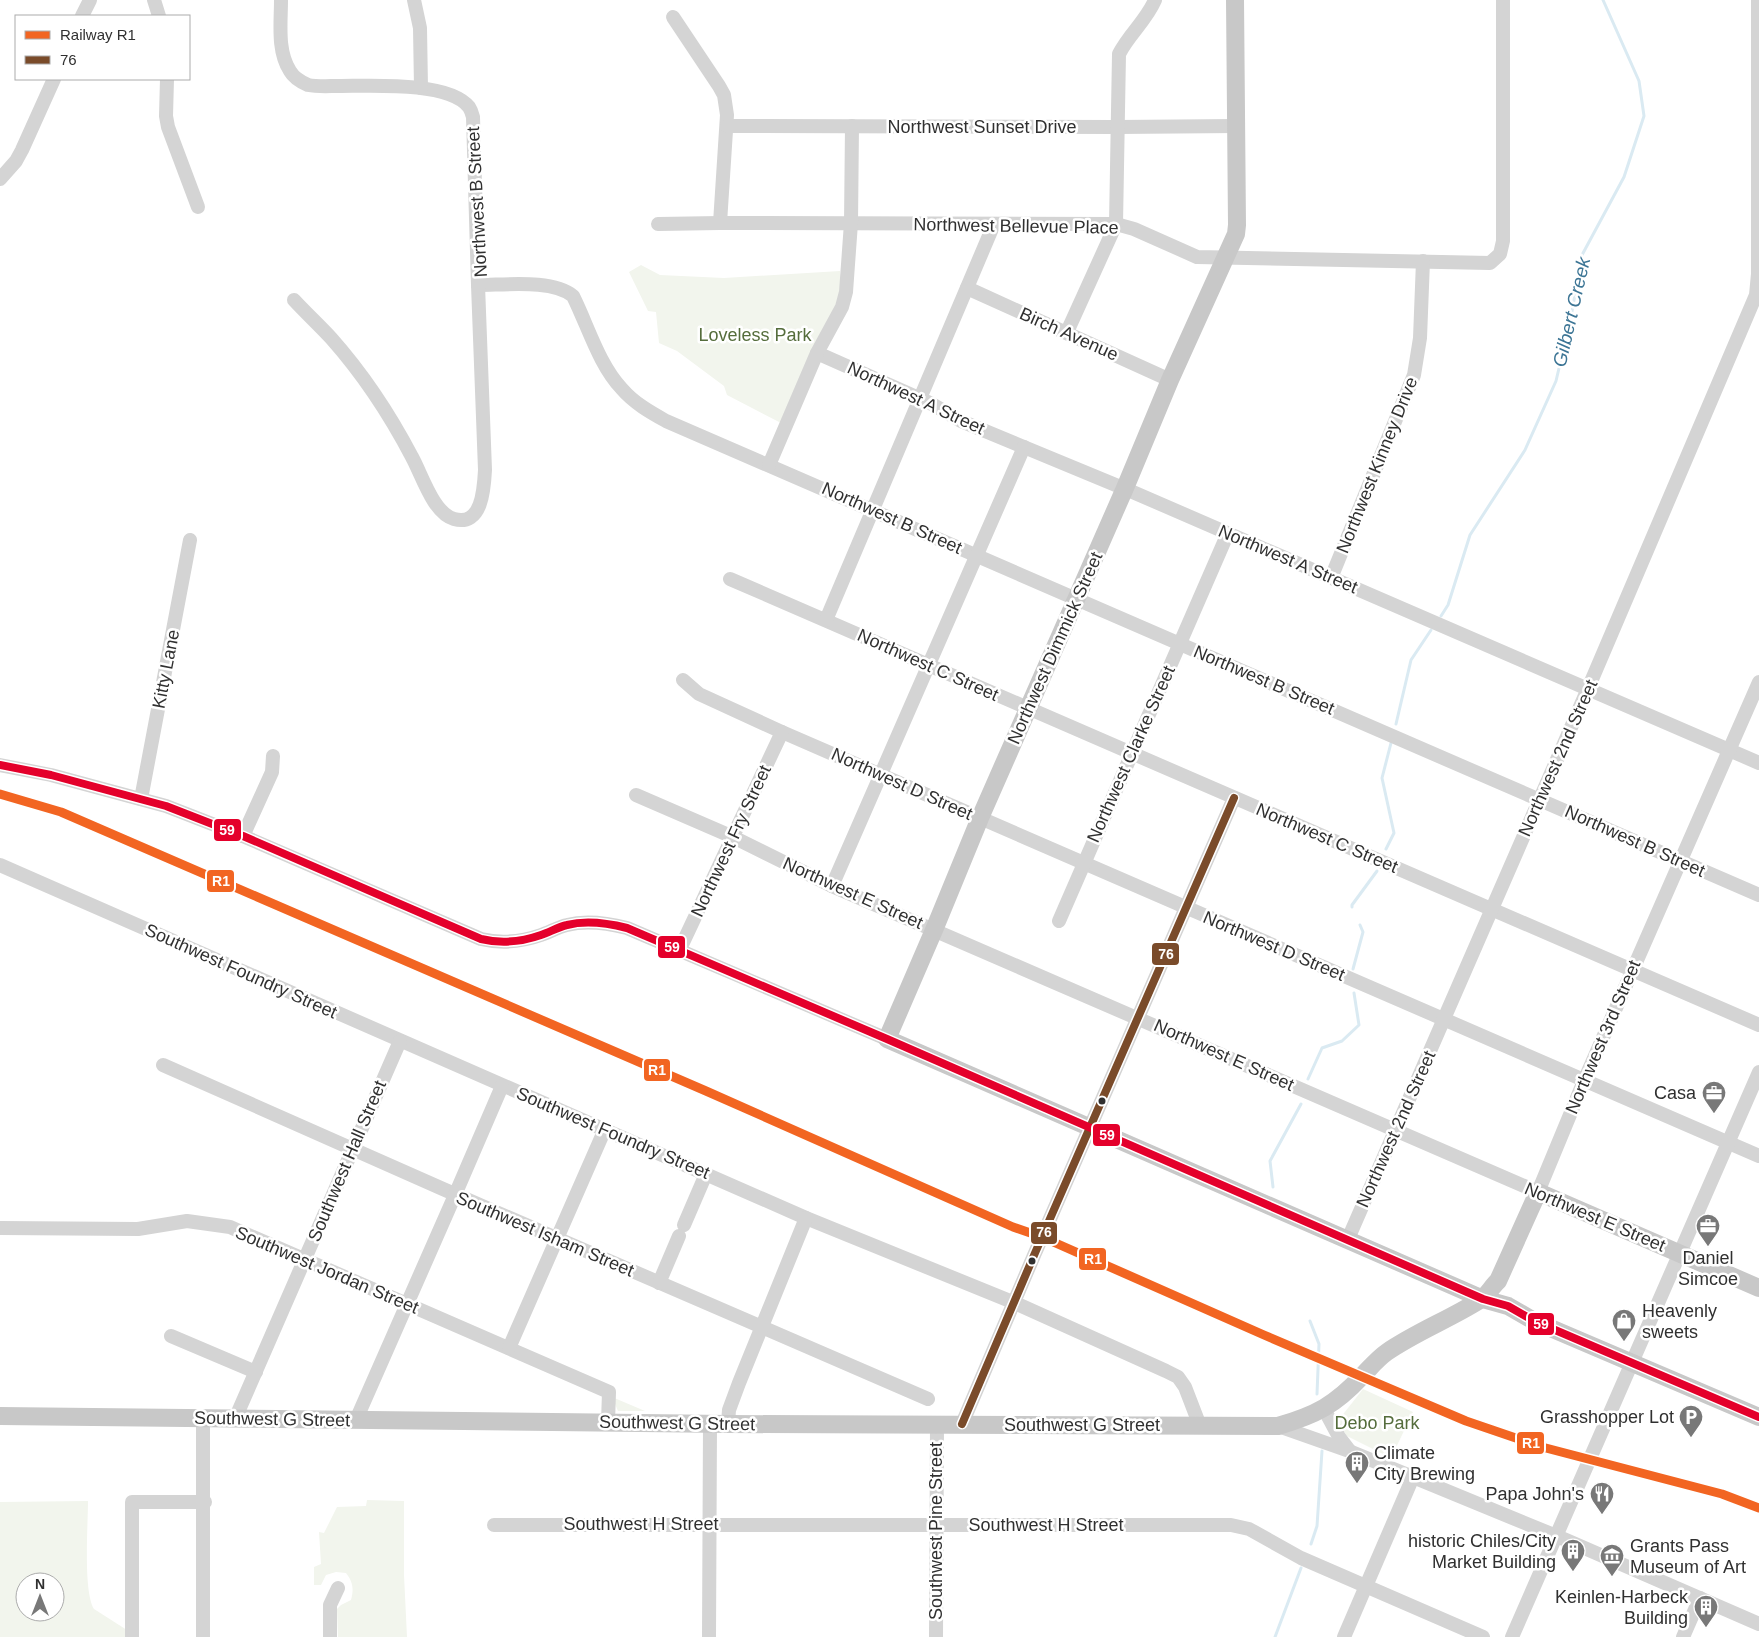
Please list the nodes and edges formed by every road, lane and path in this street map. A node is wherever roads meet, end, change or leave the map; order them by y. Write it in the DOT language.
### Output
graph roads {
  1 [pos="90,0"];
  2 [pos="154,0"];
  3 [pos="282,0"];
  4 [pos="414,0"];
  5 [pos="1156,0"];
  6 [pos="1235,0"];
  7 [pos="1503,0"];
  8 [pos="1758,0"];
  9 [pos="82,15"];
  10 [pos="159,15"];
  11 [pos="673,17"];
  12 [pos="54,80"];
  13 [pos="167,80"];
  14 [pos="421,88"];
  15 [pos="727,126"];
  16 [pos="852,126"];
  17 [pos="1237,126"];
  18 [pos="1117,127"];
  19 [pos="0,179"];
  20 [pos="198,207"];
  21 [pos="720,223"];
  22 [pos="851,223"];
  23 [pos="658,224"];
  24 [pos="994,224"];
  25 [pos="1116,224"];
  26 [pos="1225,257"];
  27 [pos="1422,262"];
  28 [pos="1758,274"];
  29 [pos="478,285"];
  30 [pos="967,288"];
  31 [pos="294,300"];
  32 [pos="1067,332"];
  33 [pos="817,353"];
  34 [pos="1170,380"];
  35 [pos="921,399"];
  36 [pos="1024,446"];
  37 [pos="769,465"];
  38 [pos="1125,488"];
  39 [pos="873,510"];
  40 [pos="1228,533"];
  41 [pos="190,540"];
  42 [pos="976,555"];
  43 [pos="1331,578"];
  44 [pos="730,579"];
  45 [pos="1078,598"];
  46 [pos="826,620"];
  47 [pos="1180,643"];
  48 [pos="928,665"];
  49 [pos="683,680"];
  50 [pos="1759,682"];
  51 [pos="1588,689"];
  52 [pos="1029,709"];
  53 [pos="782,732"];
  54 [pos="1729,750"];
  55 [pos="1132,753"];
  56 [pos="273,756"];
  57 [pos="1759,763"];
  58 [pos="0,765"];
  59 [pos="880,775"];
  60 [pos="636,795"];
  61 [pos="1234,798"];
  62 [pos="142,799"];
  63 [pos="1540,800"];
  64 [pos="980,818"];
  65 [pos="243,836"];
  66 [pos="732,837"];
  67 [pos="1680,861"];
  68 [pos="1084,863"];
  69 [pos="0,865"];
  70 [pos="832,886"];
  71 [pos="1759,895"];
  72 [pos="1186,908"];
  73 [pos="1492,909"];
  74 [pos="1059,921"];
  75 [pos="934,930"];
  76 [pos="679,951"];
  77 [pos="1632,971"];
  78 [pos="1139,1018"];
  79 [pos="1444,1019"];
  80 [pos="1759,1025"];
  81 [pos="887,1039"];
  82 [pos="400,1041"];
  83 [pos="163,1064"];
  84 [pos="1759,1072"];
  85 [pos="1584,1080"];
  86 [pos="502,1086"];
  87 [pos="604,1129"];
  88 [pos="1090,1129"];
  89 [pos="1395,1130"];
  90 [pos="1728,1143"];
  91 [pos="353,1149"];
  92 [pos="1759,1156"];
  93 [pos="706,1174"];
  94 [pos="1538,1192"];
  95 [pos="455,1195"];
  96 [pos="806,1218"];
  97 [pos="0,1228"];
  98 [pos="556,1238"];
  99 [pos="1348,1239"];
  100 [pos="1680,1253"];
  101 [pos="305,1260"];
  102 [pos="1498,1281"];
  103 [pos="659,1283"];
  104 [pos="1452,1284"];
  105 [pos="1759,1288"];
  106 [pos="1483,1299"];
  107 [pos="1015,1303"];
  108 [pos="406,1304"];
  109 [pos="1503,1304"];
  110 [pos="1449,1317"];
  111 [pos="1534,1321"];
  112 [pos="760,1327"];
  113 [pos="171,1336"];
  114 [pos="1396,1346"];
  115 [pos="509,1348"];
  116 [pos="1632,1362"];
  117 [pos="256,1372"];
  118 [pos="928,1398"];
  119 [pos="1324,1410"];
  120 [pos="0,1416"];
  121 [pos="1759,1417"];
  122 [pos="203,1418"];
  123 [pos="235,1419"];
  124 [pos="356,1420"];
  125 [pos="608,1422"];
  126 [pos="710,1424"];
  127 [pos="728,1424"];
  128 [pos="937,1424"];
  129 [pos="962,1424"];
  130 [pos="1200,1426"];
  131 [pos="1278,1426"];
  132 [pos="1349,1451"];
  133 [pos="1413,1477"];
  134 [pos="204,1502"];
  135 [pos="709,1524"];
  136 [pos="494,1525"];
  137 [pos="936,1525"];
  138 [pos="1556,1536"];
  139 [pos="1366,1586"];
  140 [pos="338,1588"];
  141 [pos="1700,1598"];
  142 [pos="1759,1624"];
  143 [pos="132,1637"];
  144 [pos="204,1637"];
  145 [pos="330,1637"];
  146 [pos="709,1637"];
  147 [pos="936,1637"];
  148 [pos="1344,1637"];
  149 [pos="1483,1637"];
  150 [pos="1512,1637"];
  151 [pos="1683,1637"];
  1 -- 9 [label="street"];
  2 -- 10 [label="street"];
  3 -- 14 [label="street, Northwest B Street"];
  4 -- 14 [label="street"];
  5 -- 18 [label="street"];
  6 -- 17 [label="main road, Northwest Dimmick Street"];
  7 -- 27 [label="street, Northwest Bellevue Place"];
  8 -- 28 [label="street, Northwest 2nd Street"];
  11 -- 15 [label="street"];
  12 -- 19 [label="street"];
  13 -- 20 [label="street"];
  14 -- 29 [label="street, Northwest B Street"];
  15 -- 16 [label="street, Northwest Sunset Drive"];
  15 -- 21 [label="street"];
  16 -- 18 [label="street, Northwest Sunset Drive"];
  16 -- 22 [label="street"];
  17 -- 18 [label="street, Northwest Sunset Drive"];
  17 -- 26 [label="main road, Northwest Dimmick Street"];
  18 -- 25 [label="street"];
  21 -- 22 [label="street, Northwest Bellevue Place"];
  21 -- 23 [label="street, Northwest Bellevue Place"];
  22 -- 24 [label="street, Northwest Bellevue Place"];
  22 -- 33 [label="street"];
  24 -- 25 [label="street, Northwest Bellevue Place"];
  24 -- 30 [label="street"];
  25 -- 26 [label="street, Northwest Bellevue Place"];
  25 -- 32 [label="street"];
  26 -- 27 [label="street, Northwest Bellevue Place"];
  26 -- 34 [label="main road, Northwest Dimmick Street"];
  27 -- 43 [label="street, Northwest Kinney Drive"];
  28 -- 51 [label="street, Northwest 2nd Street"];
  29 -- 31 [label="street"];
  29 -- 37 [label="street, Northwest B Street"];
  30 -- 32 [label="street, Birch Avenue"];
  30 -- 35 [label="street"];
  32 -- 34 [label="street, Birch Avenue"];
  33 -- 35 [label="street, Northwest A Street"];
  33 -- 37 [label="street"];
  34 -- 38 [label="main road, Northwest Dimmick Street"];
  35 -- 36 [label="street, Northwest A Street"];
  35 -- 39 [label="street"];
  36 -- 38 [label="street, Northwest A Street"];
  36 -- 42 [label="street"];
  37 -- 39 [label="street, Northwest B Street"];
  38 -- 40 [label="street, Northwest A Street"];
  38 -- 45 [label="main road, Northwest Dimmick Street"];
  39 -- 42 [label="street, Northwest B Street"];
  39 -- 46 [label="street"];
  40 -- 43 [label="street, Northwest A Street"];
  40 -- 47 [label="street, Northwest Clarke Street"];
  41 -- 62 [label="street, Kitty Lane"];
  42 -- 45 [label="street, Northwest B Street"];
  42 -- 48 [label="street"];
  43 -- 51 [label="street, Northwest A Street"];
  44 -- 46 [label="street, Northwest C Street"];
  45 -- 47 [label="street, Northwest B Street"];
  45 -- 52 [label="main road, Northwest Dimmick Street"];
  46 -- 48 [label="street, Northwest C Street"];
  47 -- 55 [label="street, Northwest Clarke Street"];
  47 -- 63 [label="street, Northwest B Street"];
  48 -- 52 [label="street, Northwest C Street"];
  48 -- 59 [label="street"];
  49 -- 53 [label="street, Northwest D Street"];
  50 -- 54 [label="street, Northwest 3rd Street"];
  51 -- 54 [label="street, Northwest A Street"];
  51 -- 63 [label="street, Northwest 2nd Street"];
  52 -- 55 [label="street, Northwest C Street"];
  52 -- 64 [label="main road, Northwest Dimmick Street"];
  53 -- 59 [label="street, Northwest D Street"];
  53 -- 66 [label="street, Northwest Fry Street"];
  54 -- 57 [label="street, Northwest A Street"];
  54 -- 67 [label="street, Northwest 3rd Street"];
  55 -- 61 [label="street, Northwest C Street"];
  55 -- 68 [label="street, Northwest Clarke Street"];
  56 -- 65 [label="street"];
  58 -- 62 [label="street"];
  59 -- 64 [label="street, Northwest D Street"];
  59 -- 70 [label="street"];
  60 -- 66 [label="street, Northwest E Street"];
  61 -- 72 [label="street"];
  61 -- 73 [label="street, Northwest C Street"];
  62 -- 65 [label="street"];
  63 -- 67 [label="street, Northwest B Street"];
  63 -- 73 [label="street, Northwest 2nd Street"];
  64 -- 68 [label="street, Northwest D Street"];
  64 -- 75 [label="main road, Northwest Dimmick Street"];
  65 -- 76 [label="street"];
  66 -- 70 [label="street, Northwest E Street"];
  66 -- 76 [label="street, Northwest Fry Street"];
  67 -- 71 [label="street, Northwest B Street"];
  67 -- 77 [label="street, Northwest 3rd Street"];
  68 -- 72 [label="street, Northwest D Street"];
  68 -- 74 [label="street, Northwest Clarke Street"];
  69 -- 82 [label="street, Southwest Foundry Street"];
  70 -- 75 [label="street, Northwest E Street"];
  72 -- 78 [label="street"];
  72 -- 79 [label="street, Northwest D Street"];
  73 -- 77 [label="street, Northwest C Street"];
  73 -- 79 [label="street, Northwest 2nd Street"];
  75 -- 78 [label="street, Northwest E Street"];
  75 -- 81 [label="main road, Northwest Dimmick Street"];
  76 -- 81 [label="street"];
  77 -- 80 [label="street, Northwest C Street"];
  77 -- 85 [label="street, Northwest 3rd Street"];
  78 -- 88 [label="street"];
  78 -- 89 [label="street, Northwest E Street"];
  79 -- 85 [label="street, Northwest D Street"];
  79 -- 89 [label="street, Northwest 2nd Street"];
  81 -- 88 [label="main road"];
  82 -- 86 [label="street, Southwest Foundry Street"];
  82 -- 91 [label="street, Southwest Hall Street"];
  83 -- 91 [label="street, Southwest Isham Street"];
  84 -- 90 [label="street"];
  85 -- 90 [label="street, Northwest D Street"];
  85 -- 94 [label="street, Northwest 3rd Street"];
  86 -- 87 [label="street, Southwest Foundry Street"];
  86 -- 95 [label="street"];
  87 -- 93 [label="street, Southwest Foundry Street"];
  87 -- 98 [label="street"];
  88 -- 99 [label="main road"];
  88 -- 107 [label="street"];
  89 -- 94 [label="street, Northwest E Street"];
  89 -- 99 [label="street, Northwest 2nd Street"];
  90 -- 92 [label="street, Northwest D Street"];
  90 -- 100 [label="street"];
  91 -- 95 [label="street, Southwest Isham Street"];
  91 -- 101 [label="street, Southwest Hall Street"];
  93 -- 96 [label="street, Southwest Foundry Street"];
  93 -- 103 [label="street"];
  94 -- 100 [label="main road, Northwest E Street"];
  94 -- 102 [label="main road, Northwest 3rd Street"];
  95 -- 98 [label="street, Southwest Isham Street"];
  95 -- 108 [label="street"];
  96 -- 107 [label="street, Southwest Foundry Street"];
  96 -- 112 [label="street"];
  97 -- 101 [label="street, Southwest Jordan Street"];
  98 -- 103 [label="street, Southwest Isham Street"];
  98 -- 115 [label="street"];
  99 -- 104 [label="main road"];
  100 -- 105 [label="main road, Northwest E Street"];
  100 -- 116 [label="street"];
  101 -- 108 [label="street, Southwest Jordan Street"];
  101 -- 117 [label="street, Southwest Hall Street"];
  102 -- 106 [label="main road, Northwest 3rd Street"];
  102 -- 109 [label="main road"];
  103 -- 112 [label="street, Southwest Isham Street"];
  104 -- 106 [label="main road"];
  104 -- 110 [label="main road"];
  106 -- 109 [label="main road"];
  106 -- 110 [label="main road, Northwest 3rd Street"];
  107 -- 129 [label="street"];
  107 -- 130 [label="street, Southwest Foundry Street"];
  108 -- 115 [label="street, Southwest Jordan Street"];
  108 -- 124 [label="street"];
  109 -- 111 [label="main road"];
  110 -- 114 [label="main road, Northwest 3rd Street"];
  111 -- 114 [label="main road, Northwest 3rd Street"];
  111 -- 116 [label="main road"];
  112 -- 118 [label="street, Southwest Isham Street"];
  112 -- 127 [label="street"];
  113 -- 117 [label="street"];
  114 -- 119 [label="main road, Northwest 3rd Street"];
  115 -- 125 [label="street, Southwest Jordan Street"];
  116 -- 121 [label="main road"];
  116 -- 138 [label="street"];
  117 -- 123 [label="street, Southwest Hall Street"];
  119 -- 131 [label="main road, Northwest 3rd Street"];
  119 -- 132 [label="street"];
  120 -- 122 [label="main road, Southwest G Street"];
  122 -- 123 [label="main road, Southwest G Street"];
  122 -- 134 [label="street"];
  123 -- 124 [label="main road, Southwest G Street"];
  124 -- 125 [label="main road, Southwest G Street"];
  125 -- 126 [label="main road, Southwest G Street"];
  126 -- 127 [label="main road, Southwest G Street"];
  126 -- 135 [label="street"];
  127 -- 128 [label="main road, Southwest G Street"];
  128 -- 129 [label="main road, Southwest G Street"];
  128 -- 137 [label="street, Southwest Pine Street"];
  129 -- 130 [label="main road, Southwest G Street"];
  130 -- 131 [label="main road, Southwest G Street"];
  131 -- 132 [label="street, Southwest G Street"];
  132 -- 133 [label="street, Southwest G Street"];
  133 -- 138 [label="street, Southwest G Street"];
  133 -- 139 [label="street"];
  134 -- 143 [label="street"];
  134 -- 144 [label="street"];
  135 -- 136 [label="street, Southwest H Street"];
  135 -- 137 [label="street, Southwest H Street"];
  135 -- 146 [label="street"];
  137 -- 139 [label="street, Southwest H Street"];
  137 -- 147 [label="street, Southwest Pine Street"];
  138 -- 141 [label="street, Southwest G Street"];
  138 -- 150 [label="street"];
  139 -- 148 [label="street"];
  139 -- 149 [label="street, Southwest H Street"];
  140 -- 145 [label="street"];
  141 -- 142 [label="street, Southwest G Street"];
  141 -- 151 [label="street"];
}
